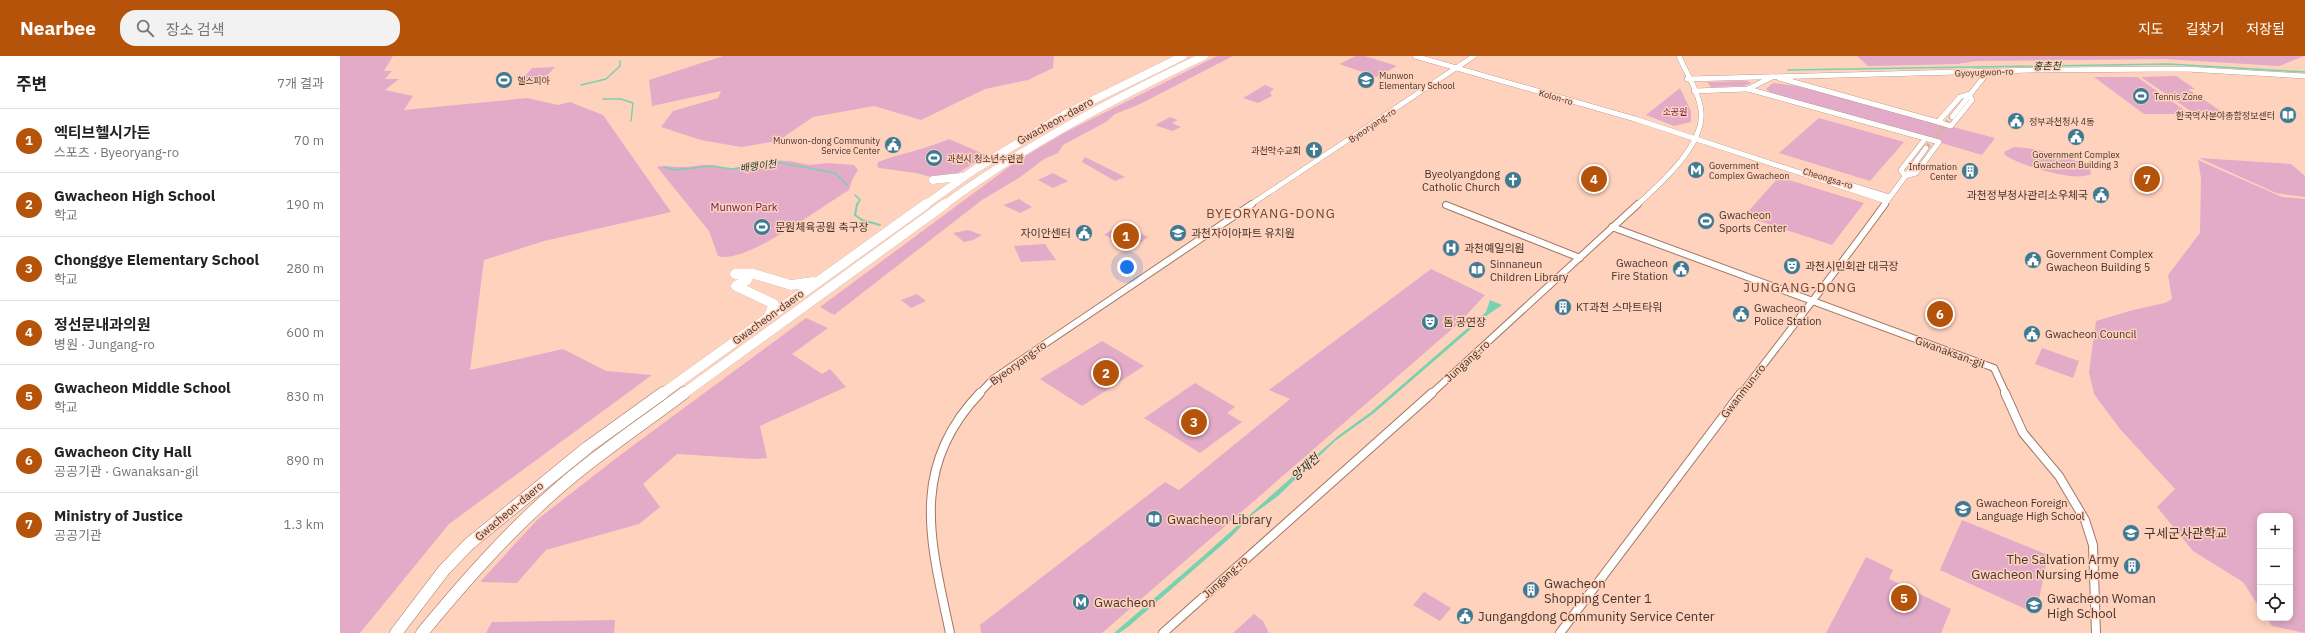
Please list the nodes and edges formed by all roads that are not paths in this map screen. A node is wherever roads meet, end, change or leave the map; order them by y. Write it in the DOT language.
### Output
graph roads {
  1 [pos="1163,56"];
  2 [pos="1183,56"];
  3 [pos="1204,56"];
  4 [pos="1415,56"];
  5 [pos="1426,56"];
  6 [pos="1474,56"];
  7 [pos="1679,56"];
  8 [pos="1459,67"];
  9 [pos="1988,72"];
  10 [pos="2305,76"];
  11 [pos="1774,77"];
  12 [pos="1135,79"];
  13 [pos="1688,79"];
  14 [pos="1748,89"];
  15 [pos="1694,91"];
  16 [pos="1969,94"];
  17 [pos="1952,117"];
  18 [pos="1938,122"];
  19 [pos="1697,138"];
  20 [pos="1925,139"];
  21 [pos="1926,148"];
  22 [pos="1906,176"];
  23 [pos="963,177"];
  24 [pos="932,180"];
  25 [pos="1888,199"];
  26 [pos="1446,205"];
  27 [pos="1612,228"];
  28 [pos="1580,258"];
  29 [pos="735,274"];
  30 [pos="747,280"];
  31 [pos="818,281"];
  32 [pos="1811,301"];
  33 [pos="769,316"];
  34 [pos="396,633"];
  35 [pos="422,633"];
  36 [pos="950,633"];
  37 [pos="1163,633"];
  38 [pos="1560,633"];
  39 [pos="2096,633"];
  1 -- 12 [label="highway"];
  2 -- 12 [label="highway, Gwacheon-daero"];
  3 -- 35 [label="highway, Gwacheon-daero"];
  4 -- 8 [label="street, Kolon-ro"];
  5 -- 8 [label="street"];
  6 -- 8 [label="street, Byeoryang-ro"];
  7 -- 13 [label="street"];
  8 -- 19 [label="street, Kolon-ro"];
  8 -- 36 [label="street, Byeoryang-ro"];
  9 -- 10 [label="street, Gyoyugwon-ro"];
  9 -- 11 [label="street, Gyoyugwon-ro"];
  9 -- 16 [label="street"];
  11 -- 13 [label="street, Gyoyugwon-ro"];
  11 -- 14 [label="street"];
  11 -- 18 [label="street"];
  12 -- 23 [label="highway, Gwacheon-daero"];
  13 -- 15 [label="street"];
  14 -- 15 [label="street"];
  14 -- 20 [label="street"];
  15 -- 19 [label="street"];
  16 -- 17 [label="street"];
  16 -- 18 [label="street"];
  16 -- 18 [label="street"];
  19 -- 25 [label="street, Cheongsa-ro"];
  19 -- 27 [label="street, Jungang-ro"];
  20 -- 22 [label="street"];
  20 -- 22 [label="street"];
  21 -- 22 [label="street, Gwanmun-ro"];
  22 -- 25 [label="street, Gwanmun-ro"];
  23 -- 24 [label="highway"];
  23 -- 31 [label="highway, Gwacheon-daero"];
  25 -- 32 [label="street, Gwanmun-ro"];
  26 -- 28 [label="street"];
  27 -- 28 [label="street, Jungang-ro"];
  27 -- 32 [label="street, Gwanaksan-gil"];
  28 -- 37 [label="street, Jungang-ro"];
  29 -- 31 [label="highway"];
  30 -- 33 [label="highway"];
  31 -- 33 [label="highway, Gwacheon-daero"];
  32 -- 38 [label="street, Gwanmun-ro"];
  32 -- 39 [label="street, Gwanaksan-gil"];
  33 -- 34 [label="highway, Gwacheon-daero"];
}
